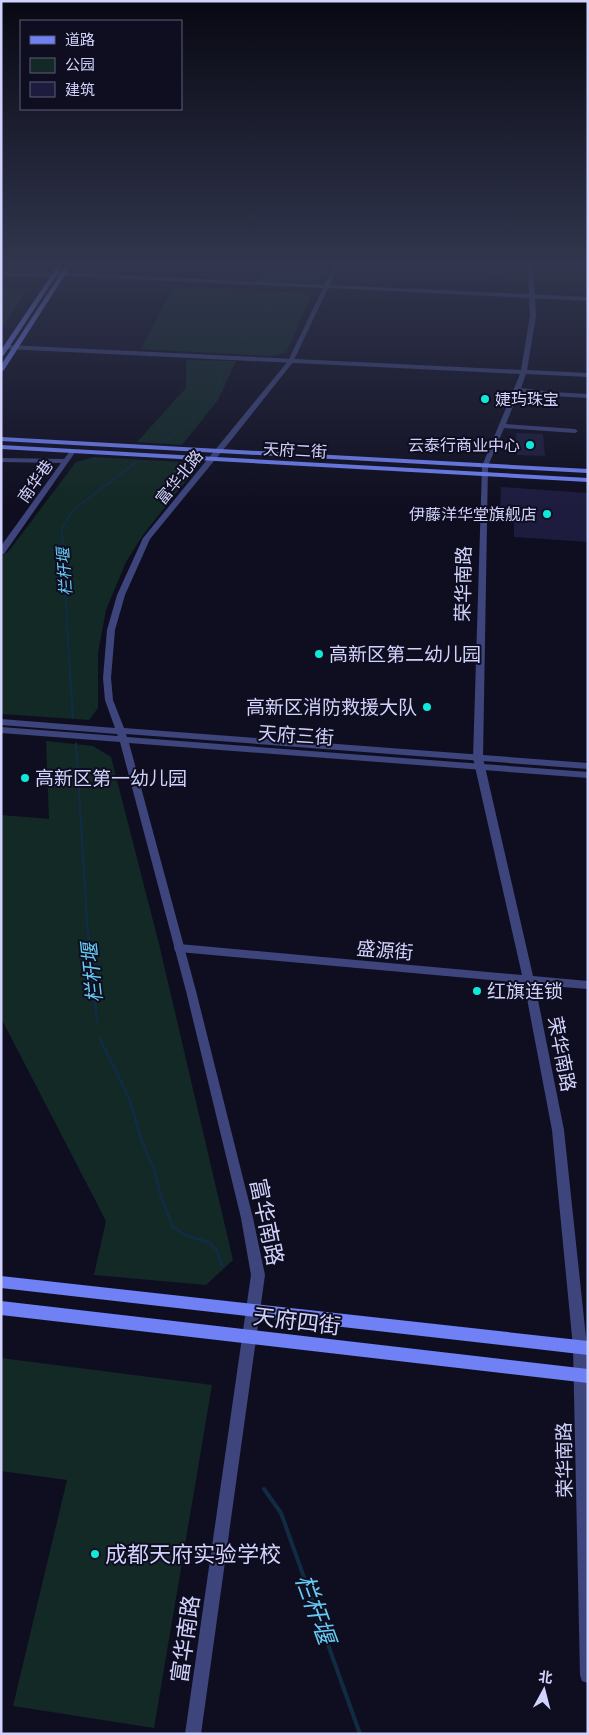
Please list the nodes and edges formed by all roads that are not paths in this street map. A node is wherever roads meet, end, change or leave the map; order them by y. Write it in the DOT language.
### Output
graph roads {
  1 [pos="298,345"];
  2 [pos="529,345"];
  3 [pos="6,347"];
  4 [pos="15,347"];
  5 [pos="1,355"];
  6 [pos="291,361"];
  7 [pos="1,370"];
  8 [pos="524,372"];
  9 [pos="588,375"];
  10 [pos="517,389"];
  11 [pos="588,396"];
  12 [pos="501,426"];
  13 [pos="575,431"];
  14 [pos="1,439"];
  15 [pos="1,447"];
  16 [pos="73,451"];
  17 [pos="218,451"];
  18 [pos="212,459"];
  19 [pos="1,460"];
  20 [pos="66,461"];
  21 [pos="485,470"];
  22 [pos="588,471"];
  23 [pos="588,480"];
  24 [pos="1,552"];
  25 [pos="1,722"];
  26 [pos="1,730"];
  27 [pos="58,730"];
  28 [pos="120,734"];
  29 [pos="478,762"];
  30 [pos="588,766"];
  31 [pos="588,775"];
  32 [pos="179,948"];
  33 [pos="529,980"];
  34 [pos="588,985"];
  35 [pos="1,1282"];
  36 [pos="1,1308"];
  37 [pos="254,1311"];
  38 [pos="250,1337"];
  39 [pos="584,1348"];
  40 [pos="584,1375"];
  41 [pos="588,1675"];
  42 [pos="193,1734"];
  1 -- 6 [label="street, 富华北路"];
  2 -- 8 [label="street"];
  3 -- 4 [label="street"];
  3 -- 5 [label="main road"];
  4 -- 6 [label="street"];
  4 -- 7 [label="main road"];
  6 -- 8 [label="street"];
  6 -- 17 [label="street, 富华北路"];
  8 -- 9 [label="street"];
  8 -- 10 [label="street"];
  10 -- 11 [label="street"];
  10 -- 12 [label="street"];
  12 -- 13 [label="street"];
  12 -- 21 [label="street"];
  14 -- 17 [label="main road, 天府二街"];
  15 -- 16 [label="main road, 天府二街"];
  16 -- 18 [label="main road, 天府二街"];
  16 -- 20 [label="street, 南华巷"];
  17 -- 18 [label="street, 富华北路"];
  17 -- 21 [label="main road, 天府二街"];
  18 -- 21 [label="main road, 天府二街"];
  18 -- 28 [label="street, 富华北路"];
  19 -- 20 [label="street"];
  20 -- 24 [label="street, 南华巷"];
  21 -- 22 [label="main road, 天府二街"];
  21 -- 23 [label="main road, 天府二街"];
  21 -- 29 [label="street, 荣华南路"];
  25 -- 27 [label="street, 天府三街"];
  26 -- 27 [label="street, 天府三街"];
  27 -- 28 [label="street, 天府三街"];
  28 -- 29 [label="street, 天府三街"];
  28 -- 32 [label="street, 富华南路"];
  29 -- 30 [label="street, 天府三街"];
  29 -- 31 [label="street, 天府三街"];
  29 -- 33 [label="street, 荣华南路"];
  32 -- 33 [label="street, 盛源街"];
  32 -- 37 [label="street, 富华南路"];
  33 -- 34 [label="street, 盛源街"];
  33 -- 39 [label="street, 荣华南路"];
  35 -- 37 [label="main road, 天府四街"];
  36 -- 38 [label="main road, 天府四街"];
  37 -- 38 [label="street, 富华南路"];
  37 -- 39 [label="main road, 天府四街"];
  38 -- 40 [label="main road, 天府四街"];
  38 -- 42 [label="street, 富华南路"];
  39 -- 40 [label="street, 荣华南路"];
  40 -- 41 [label="street, 荣华南路"];
}
